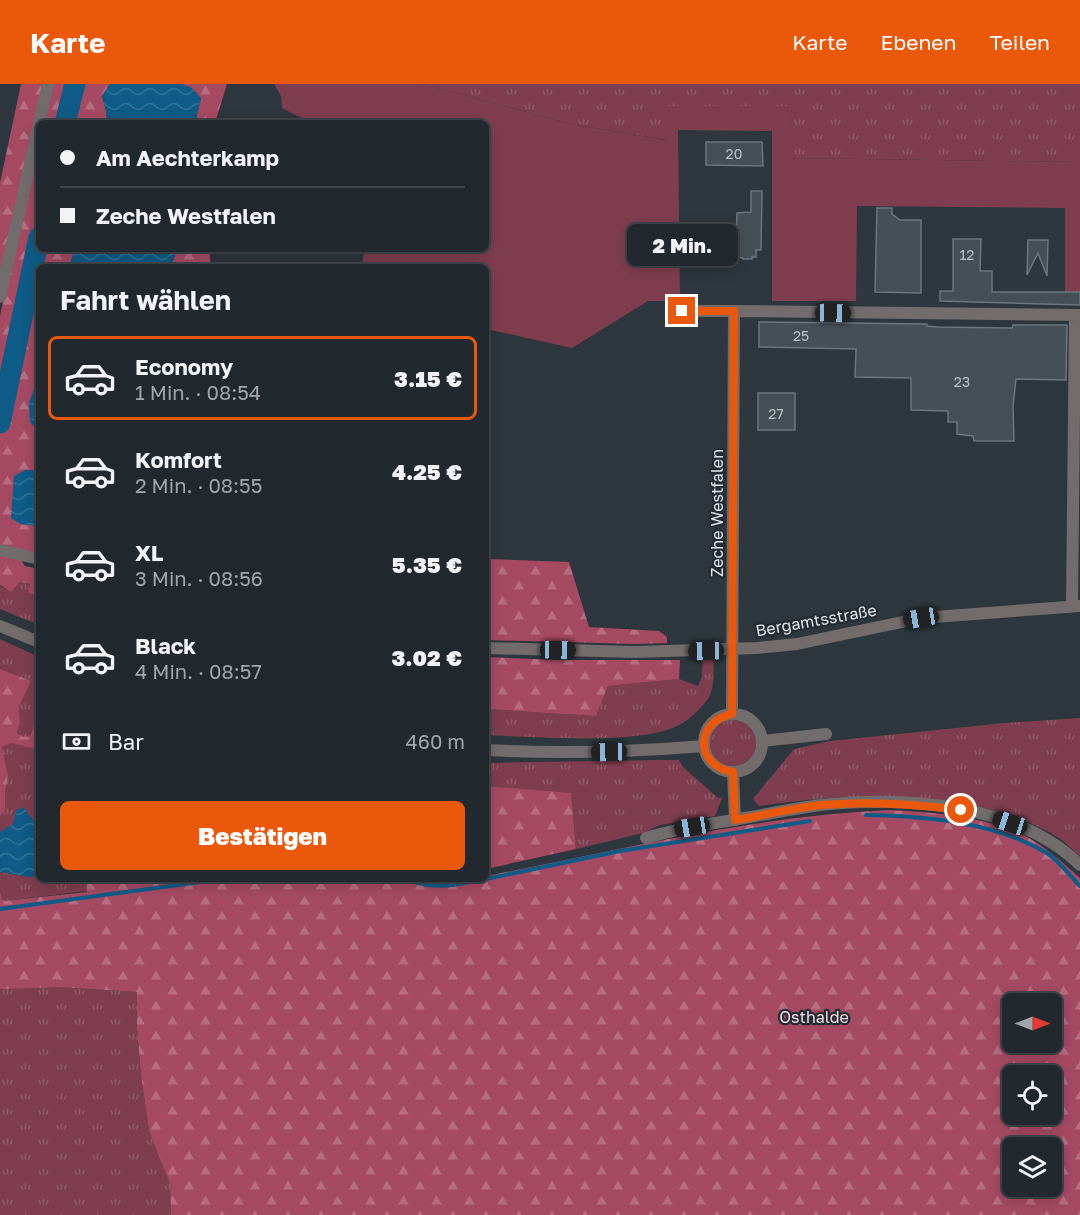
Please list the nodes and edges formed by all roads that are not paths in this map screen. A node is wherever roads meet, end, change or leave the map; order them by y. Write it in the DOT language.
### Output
graph roads {
  1 [pos="48,84"];
  2 [pos="40,120"];
  3 [pos="36,137"];
  4 [pos="0,297"];
  5 [pos="682,311"];
  6 [pos="734,311"];
  7 [pos="1078,315"];
  8 [pos="0,550"];
  9 [pos="36,558"];
  10 [pos="1076,606"];
  11 [pos="0,626"];
  12 [pos="36,641"];
  13 [pos="489,648"];
  14 [pos="733,650"];
  15 [pos="732,714"];
  16 [pos="826,734"];
  17 [pos="762,741"];
  18 [pos="704,746"];
  19 [pos="489,750"];
  20 [pos="733,772"];
  21 [pos="735,820"];
  22 [pos="646,838"];
  23 [pos="1080,865"];
  1 -- 2 [label="street"];
  3 -- 4 [label="street"];
  5 -- 6 [label="street"];
  6 -- 7 [label="street"];
  6 -- 14 [label="street, Zeche Westfalen"];
  7 -- 10 [label="street"];
  8 -- 9 [label="street"];
  10 -- 14 [label="street, Bergamtsstraße"];
  11 -- 12 [label="street"];
  13 -- 14 [label="street, Bergamtsstraße"];
  14 -- 15 [label="street, Zeche Westfalen"];
  15 -- 17 [label="street"];
  15 -- 18 [label="street"];
  16 -- 17 [label="street"];
  17 -- 20 [label="street"];
  18 -- 19 [label="street"];
  18 -- 20 [label="street"];
  20 -- 21 [label="street"];
  21 -- 22 [label="street"];
  21 -- 23 [label="street"];
}
